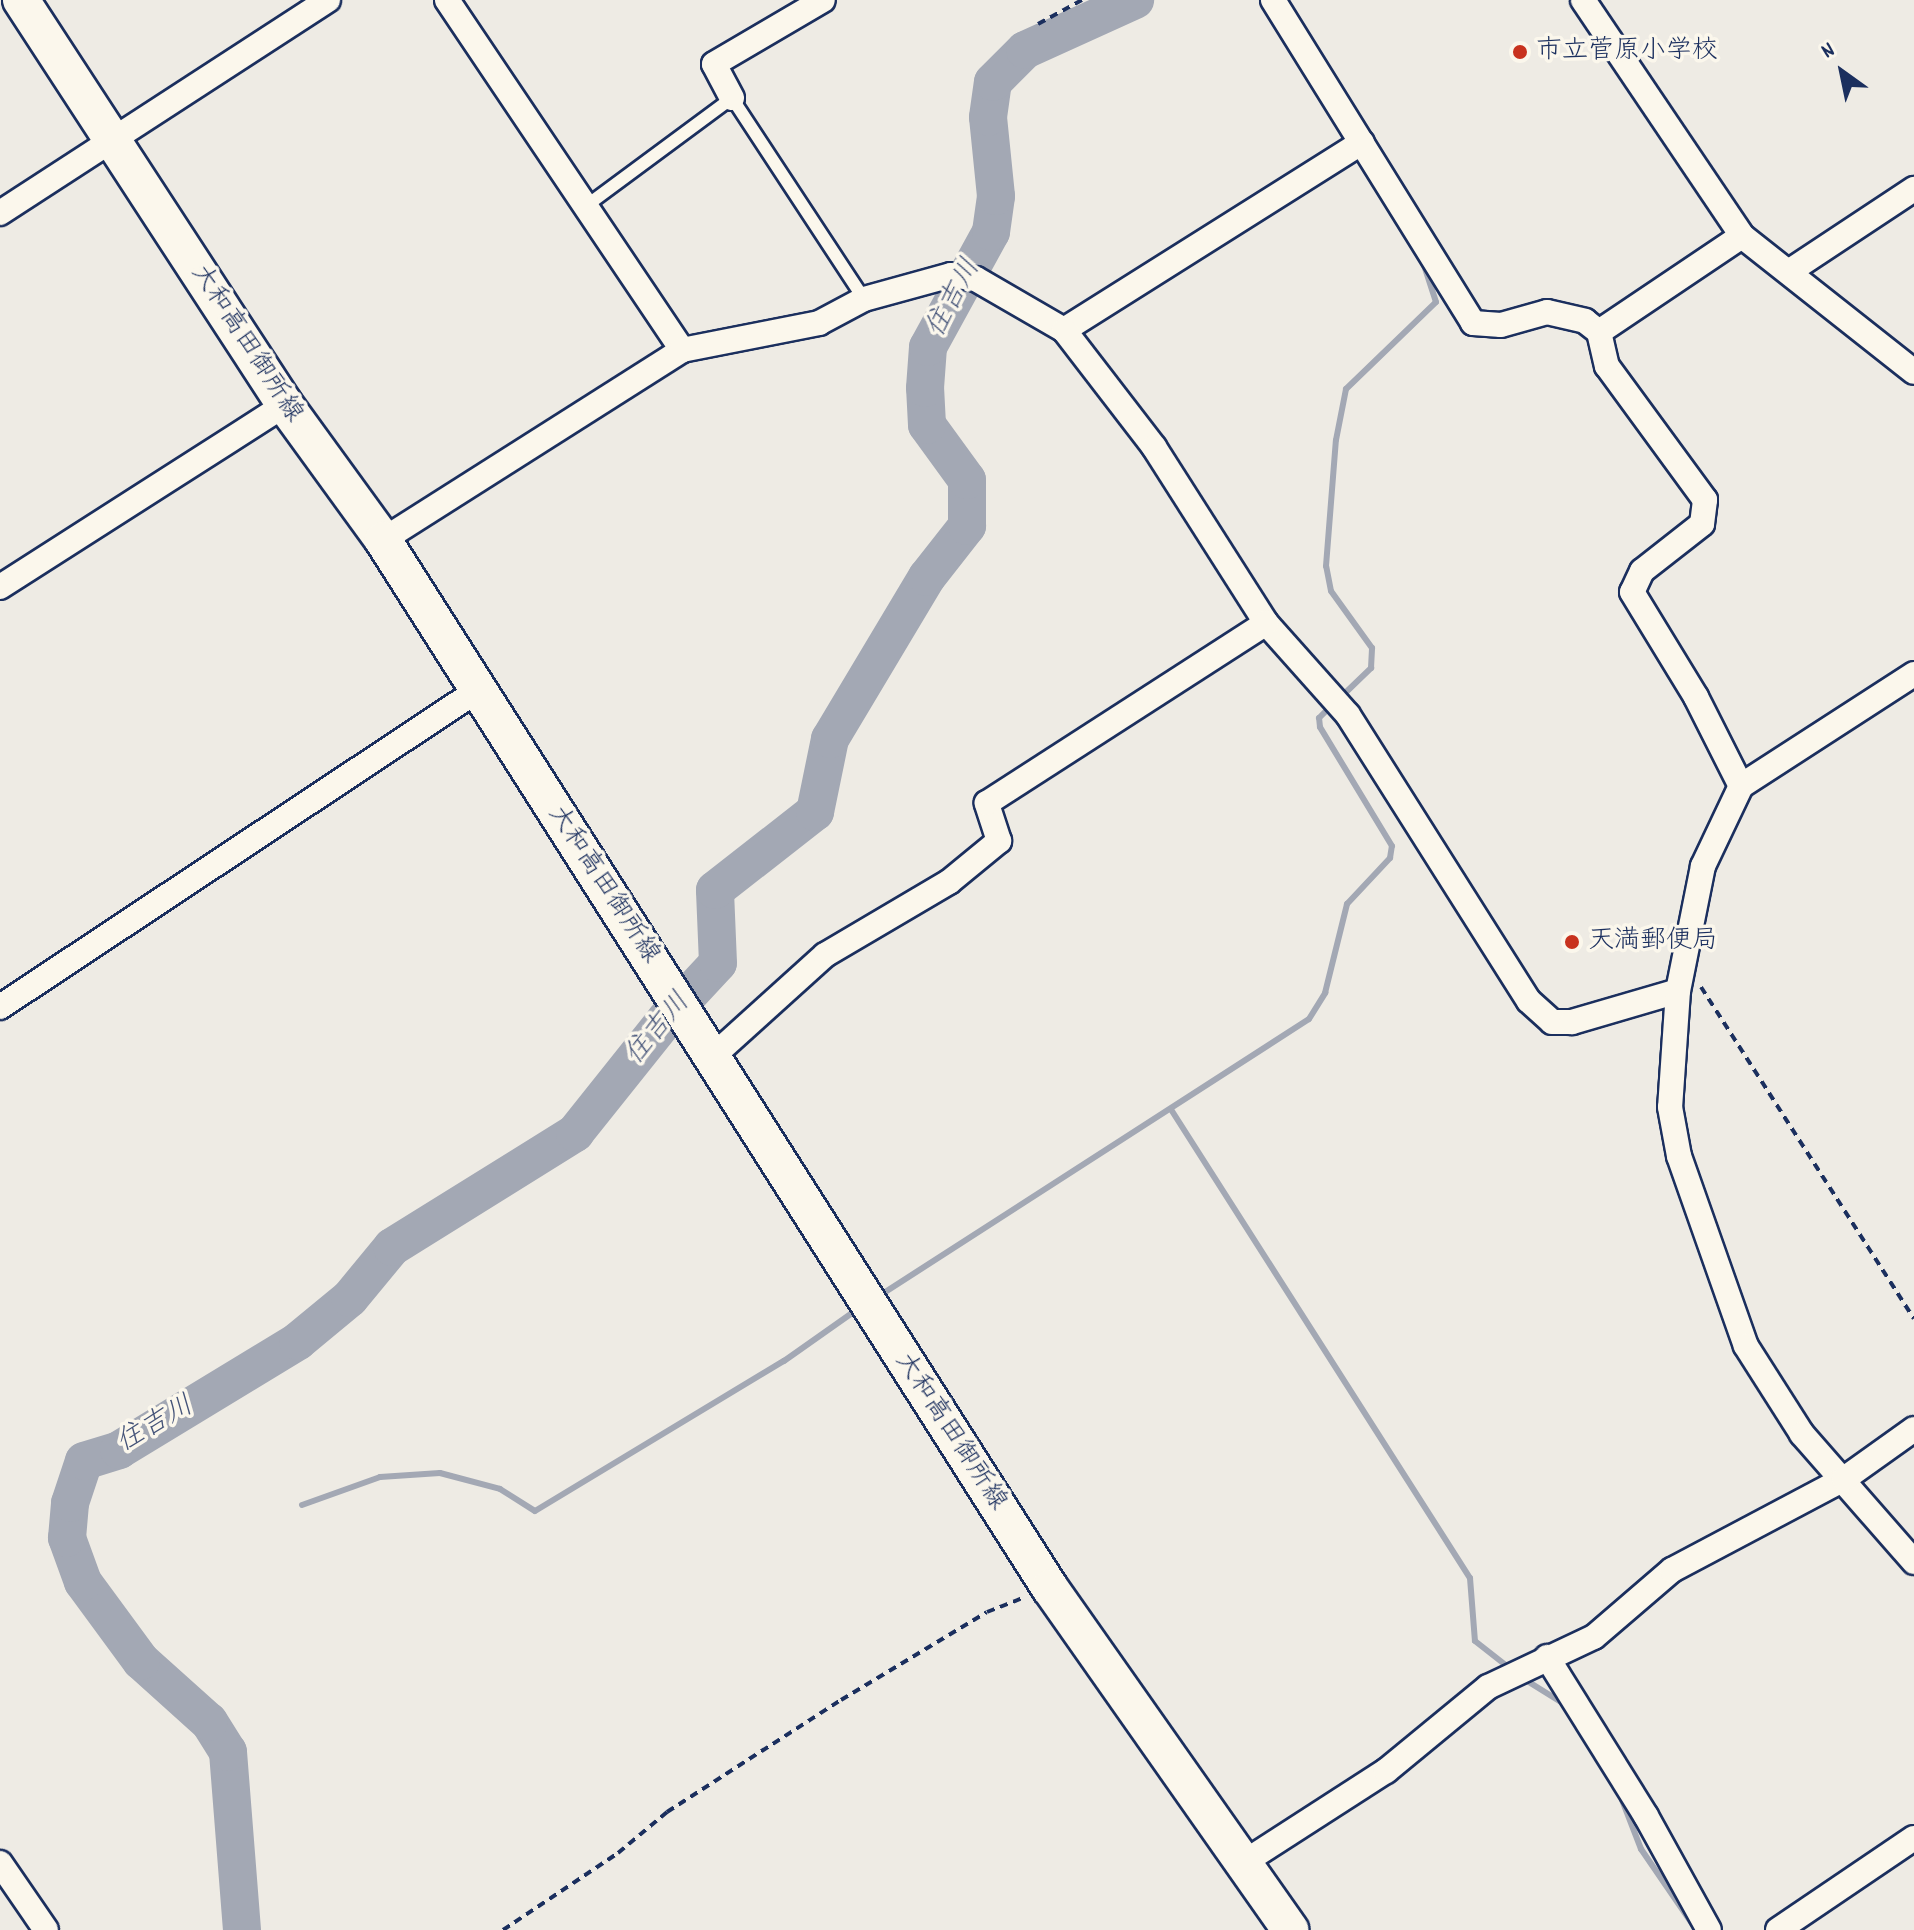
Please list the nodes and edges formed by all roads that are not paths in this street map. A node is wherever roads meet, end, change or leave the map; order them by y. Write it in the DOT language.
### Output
graph roads {
  1 [pos="21,0"];
  2 [pos="328,0"];
  3 [pos="447,0"];
  4 [pos="823,0"];
  5 [pos="1273,0"];
  6 [pos="1583,0"];
  7 [pos="732,98"];
  8 [pos="113,140"];
  9 [pos="1362,142"];
  10 [pos="1914,189"];
  11 [pos="586,206"];
  12 [pos="0,213"];
  13 [pos="1742,236"];
  14 [pos="1790,271"];
  15 [pos="864,299"];
  16 [pos="1064,330"];
  17 [pos="1599,332"];
  18 [pos="682,350"];
  19 [pos="1914,372"];
  20 [pos="285,405"];
  21 [pos="383,540"];
  22 [pos="0,587"];
  23 [pos="1266,623"];
  24 [pos="1914,674"];
  25 [pos="478,690"];
  26 [pos="1741,786"];
  27 [pos="1678,991"];
  28 [pos="0,1007"];
  29 [pos="712,1057"];
  30 [pos="1914,1429"];
  31 [pos="1844,1479"];
  32 [pos="1914,1562"];
  33 [pos="1547,1657"];
  34 [pos="1914,1838"];
  35 [pos="0,1863"];
  36 [pos="1243,1863"];
  37 [pos="46,1930"];
  38 [pos="1290,1930"];
  39 [pos="1709,1930"];
  40 [pos="1778,1930"];
  1 -- 8 [label="main road, 大和高田御所線"];
  2 -- 8 [label="street"];
  3 -- 11 [label="street"];
  4 -- 7 [label="street"];
  5 -- 9 [label="street"];
  6 -- 13 [label="street"];
  7 -- 11 [label="lane"];
  7 -- 15 [label="lane"];
  8 -- 12 [label="street"];
  8 -- 20 [label="main road, 大和高田御所線"];
  9 -- 16 [label="street"];
  9 -- 17 [label="street"];
  10 -- 14 [label="street"];
  11 -- 18 [label="street"];
  13 -- 14 [label="street"];
  13 -- 17 [label="street"];
  14 -- 19 [label="street"];
  15 -- 16 [label="street"];
  15 -- 18 [label="street"];
  16 -- 23 [label="street"];
  17 -- 26 [label="street"];
  18 -- 21 [label="street"];
  20 -- 21 [label="main road, 大和高田御所線"];
  20 -- 22 [label="street"];
  21 -- 25 [label="main road, 大和高田御所線"];
  23 -- 27 [label="street"];
  23 -- 29 [label="street"];
  24 -- 26 [label="street"];
  25 -- 28 [label="street"];
  25 -- 29 [label="main road, 大和高田御所線"];
  26 -- 27 [label="street"];
  27 -- 31 [label="street"];
  29 -- 36 [label="main road, 大和高田御所線"];
  30 -- 31 [label="street"];
  31 -- 32 [label="street"];
  31 -- 33 [label="street"];
  33 -- 36 [label="street"];
  33 -- 39 [label="street"];
  34 -- 40 [label="street"];
  35 -- 37 [label="street"];
  36 -- 38 [label="main road, 大和高田御所線"];
}
